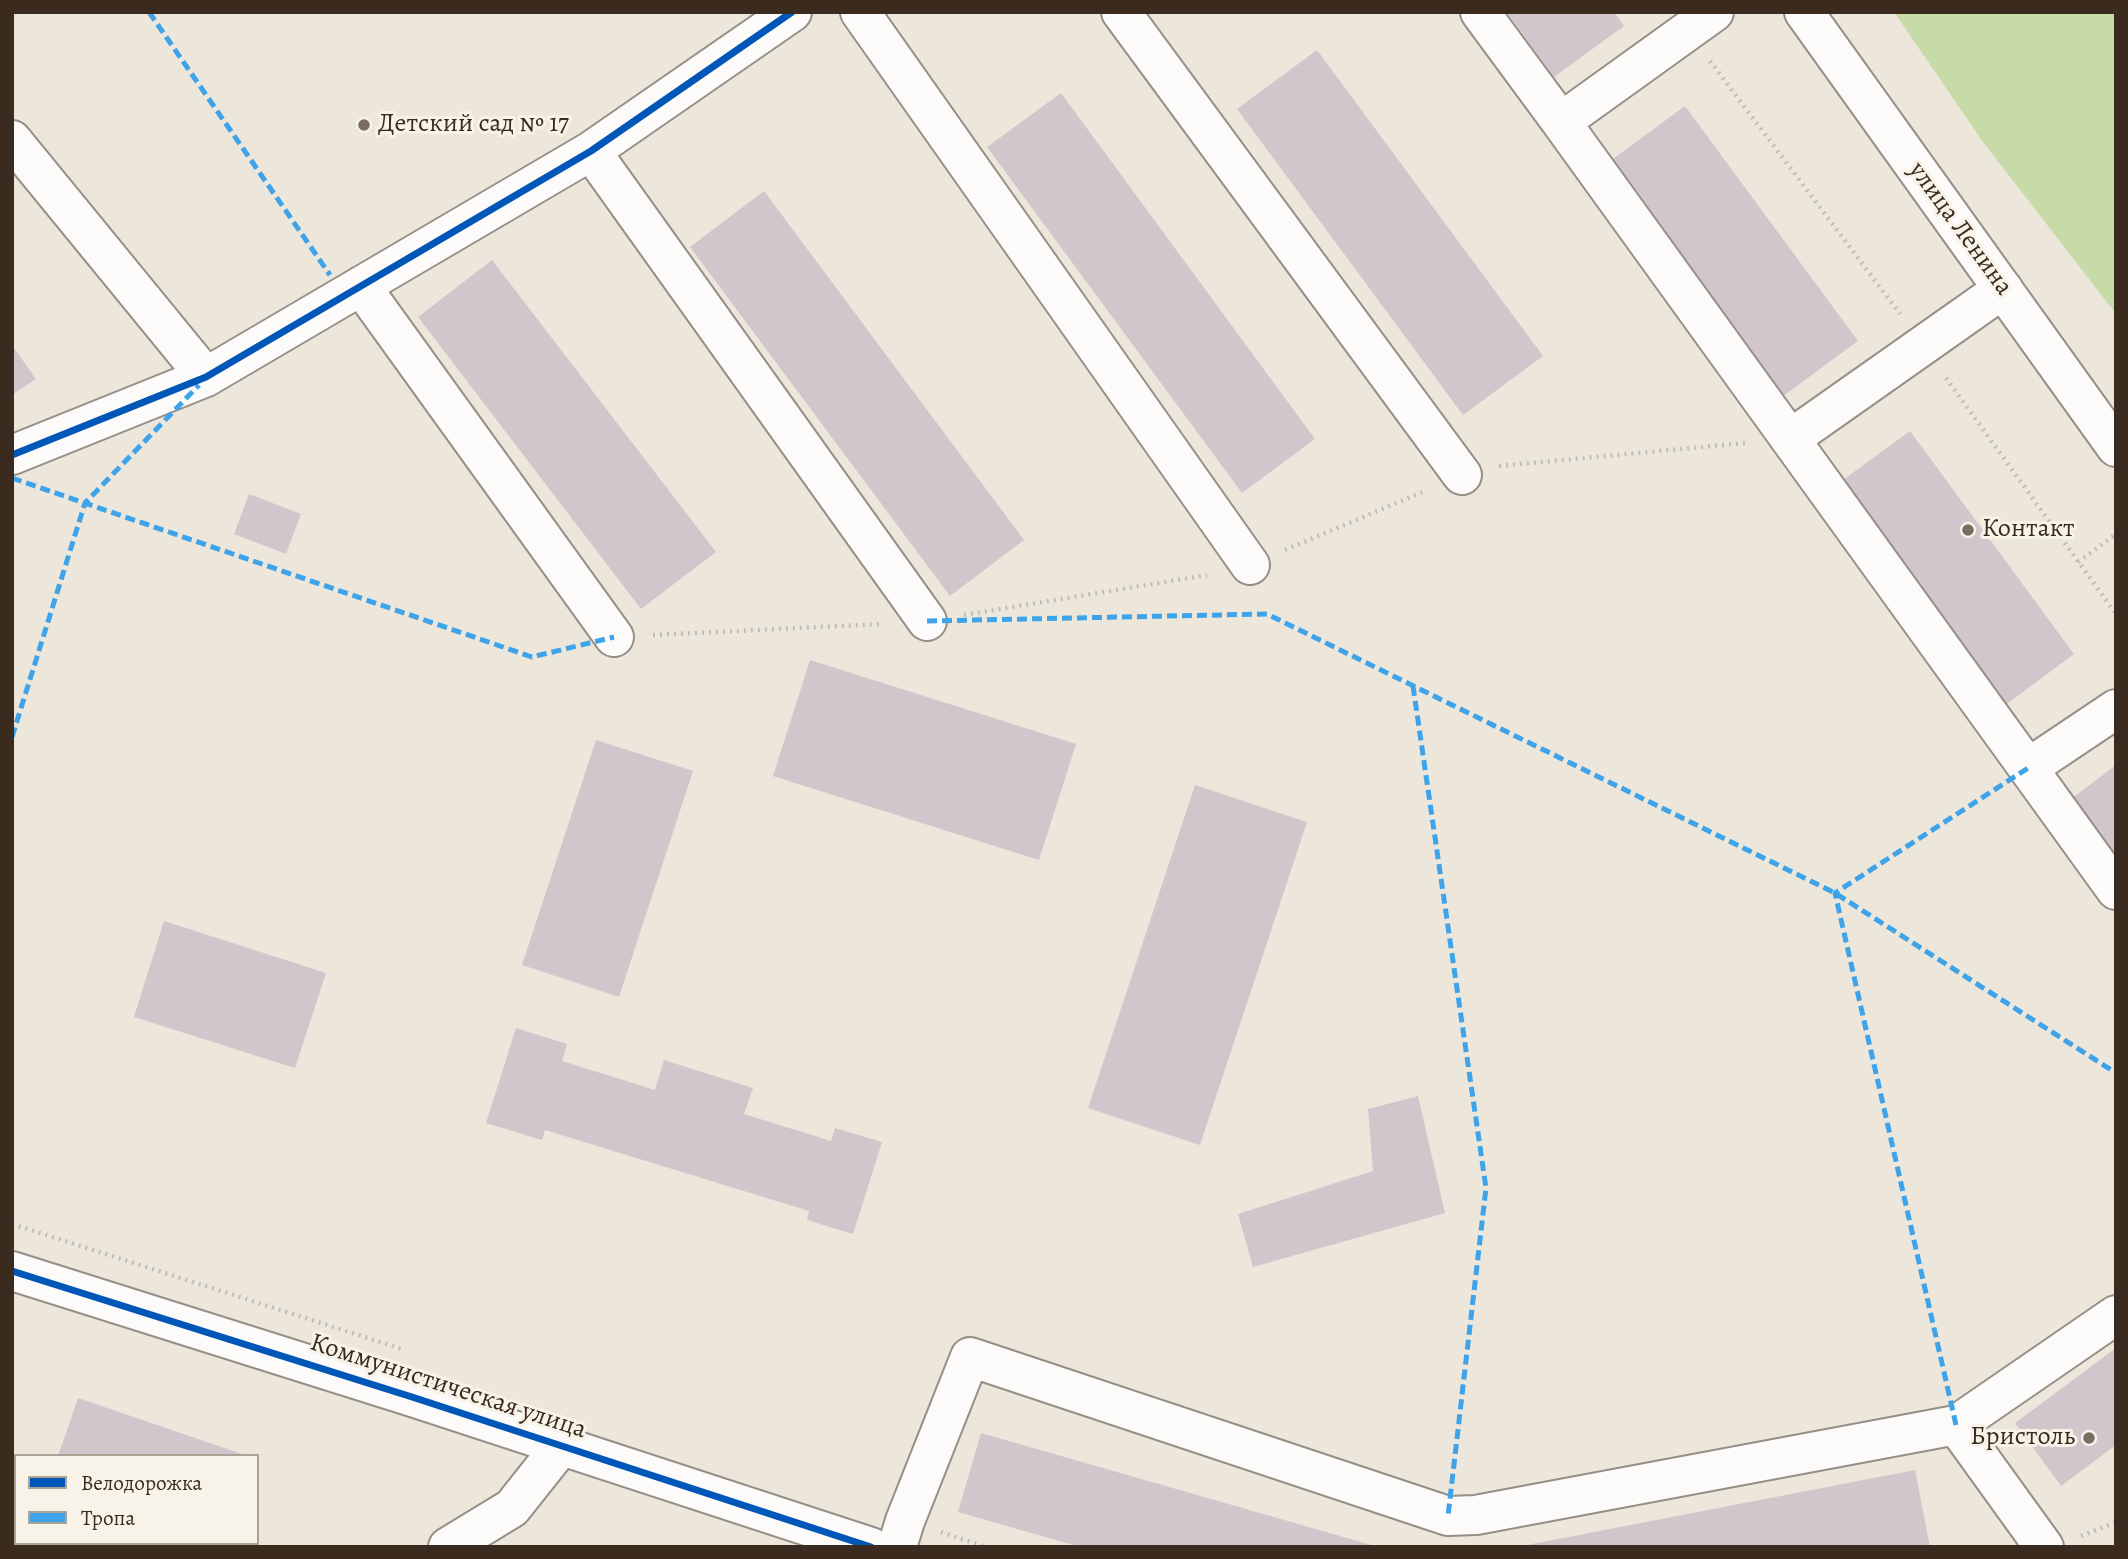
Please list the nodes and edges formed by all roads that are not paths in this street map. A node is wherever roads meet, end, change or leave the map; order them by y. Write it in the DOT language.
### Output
graph roads {
  1 [pos="792,12"];
  2 [pos="860,12"];
  3 [pos="1121,12"];
  4 [pos="1480,12"];
  5 [pos="1714,12"];
  6 [pos="1804,12"];
  7 [pos="1561,122"];
  8 [pos="12,140"];
  9 [pos="591,152"];
  10 [pos="361,286"];
  11 [pos="2003,289"];
  12 [pos="206,377"];
  13 [pos="1790,439"];
  14 [pos="2116,447"];
  15 [pos="12,455"];
  16 [pos="1461,475"];
  17 [pos="1250,565"];
  18 [pos="927,621"];
  19 [pos="614,637"];
  20 [pos="2116,709"];
  21 [pos="2028,768"];
  22 [pos="2116,890"];
  23 [pos="12,1270"];
  24 [pos="2116,1315"];
  25 [pos="1956,1425"];
  26 [pos="562,1445"];
  27 [pos="1449,1531"];
  28 [pos="2061,1542"];
  29 [pos="448,1547"];
  30 [pos="871,1547"];
  31 [pos="897,1547"];
  1 -- 9 [label="main road"];
  2 -- 17 [label="main road"];
  3 -- 16 [label="main road"];
  4 -- 7 [label="main road"];
  5 -- 7 [label="main road"];
  6 -- 11 [label="main road, улица Ленина"];
  7 -- 13 [label="main road"];
  8 -- 12 [label="main road"];
  9 -- 10 [label="main road"];
  9 -- 18 [label="main road"];
  10 -- 12 [label="main road"];
  10 -- 19 [label="main road"];
  11 -- 13 [label="main road"];
  11 -- 14 [label="main road, улица Ленина"];
  12 -- 15 [label="main road"];
  13 -- 21 [label="main road"];
  20 -- 21 [label="main road"];
  21 -- 22 [label="main road"];
  23 -- 26 [label="main road, Коммунистическая улица"];
  24 -- 25 [label="main road"];
  25 -- 27 [label="main road"];
  25 -- 28 [label="main road"];
  26 -- 29 [label="main road"];
  26 -- 30 [label="main road, Коммунистическая улица"];
  27 -- 31 [label="main road"];
}
